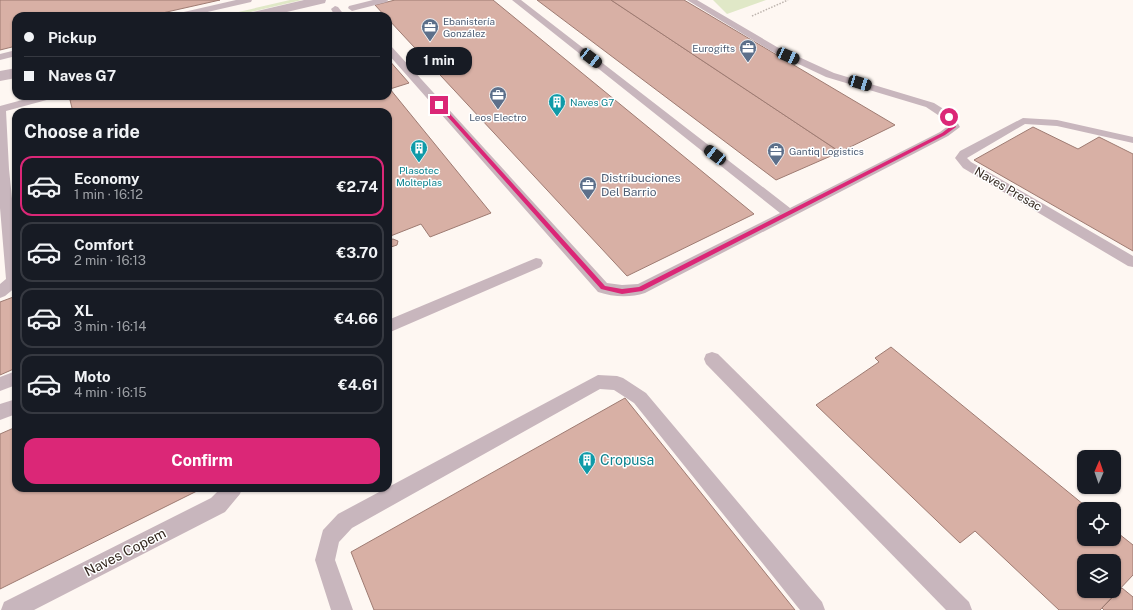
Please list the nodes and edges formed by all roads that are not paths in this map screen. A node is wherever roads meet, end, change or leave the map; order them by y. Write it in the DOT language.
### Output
graph roads {
  1 [pos="248,0"];
  2 [pos="320,0"];
  3 [pos="384,0"];
  4 [pos="516,0"];
  5 [pos="691,0"];
  6 [pos="196,12"];
  7 [pos="270,12"];
  8 [pos="356,12"];
  9 [pos="392,52"];
  10 [pos="12,54"];
  11 [pos="0,57"];
  12 [pos="12,74"];
  13 [pos="0,76"];
  14 [pos="35,100"];
  15 [pos="0,109"];
  16 [pos="1133,140"];
  17 [pos="2,169"];
  18 [pos="789,214"];
  19 [pos="1133,262"];
  20 [pos="536,264"];
  21 [pos="12,271"];
  22 [pos="12,282"];
  23 [pos="0,292"];
  24 [pos="392,325"];
  25 [pos="712,359"];
  26 [pos="12,380"];
  27 [pos="0,384"];
  28 [pos="12,408"];
  29 [pos="0,412"];
  30 [pos="229,492"];
  31 [pos="12,610"];
  32 [pos="342,610"];
  33 [pos="814,610"];
  34 [pos="961,610"];
  1 -- 6 [label="lane"];
  2 -- 7 [label="street"];
  3 -- 8 [label="lane"];
  4 -- 18 [label="lane"];
  5 -- 18 [label="lane"];
  9 -- 18 [label="lane"];
  10 -- 11 [label="lane"];
  12 -- 13 [label="street"];
  14 -- 15 [label="lane"];
  15 -- 17 [label="lane"];
  16 -- 19 [label="lane, Naves Presac"];
  17 -- 21 [label="lane"];
  20 -- 24 [label="lane"];
  22 -- 23 [label="lane"];
  25 -- 34 [label="lane"];
  26 -- 27 [label="lane"];
  28 -- 29 [label="lane"];
  30 -- 31 [label="lane, Naves Copem"];
  32 -- 33 [label="lane"];
}
